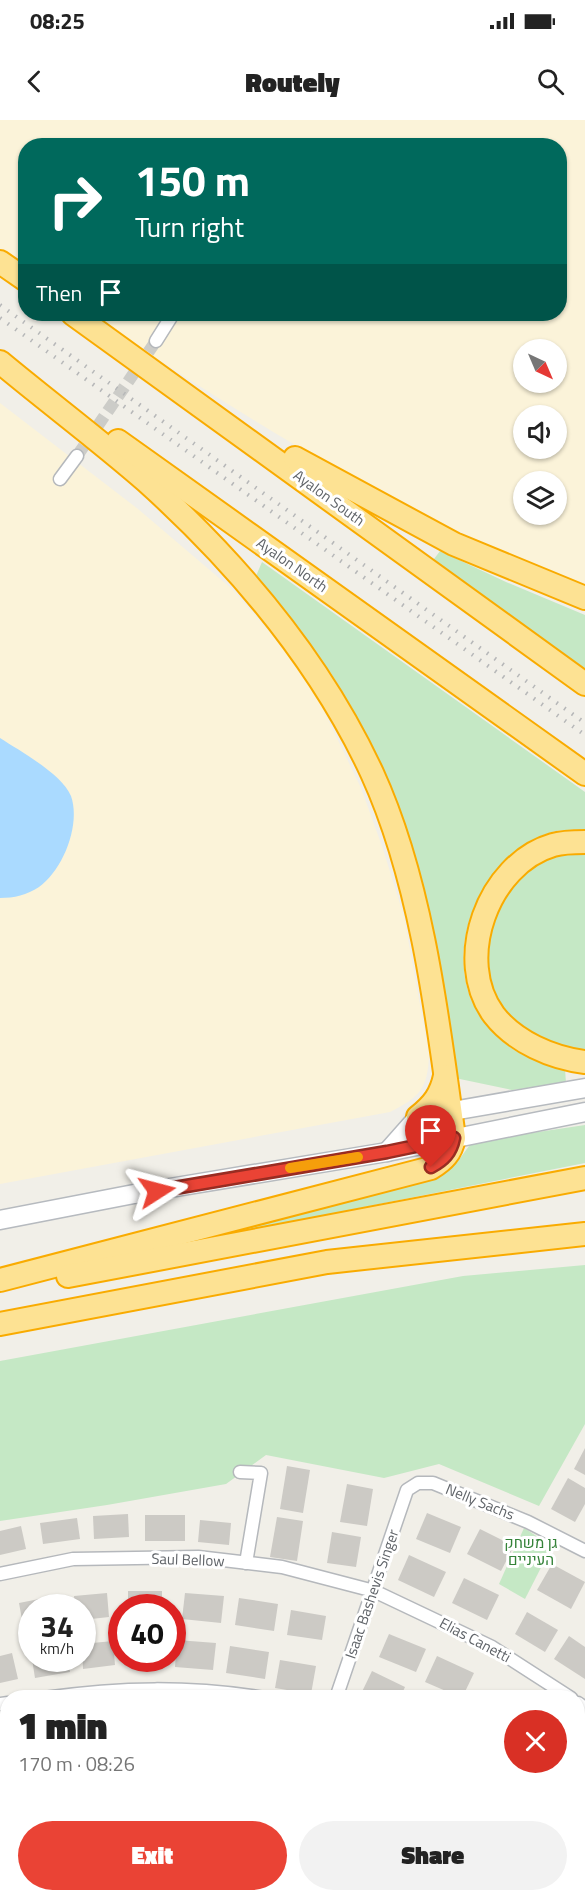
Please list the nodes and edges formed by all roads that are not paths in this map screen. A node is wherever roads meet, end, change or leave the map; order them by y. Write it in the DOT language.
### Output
graph roads {
  1 [pos="0,262"];
  2 [pos="18,274"];
  3 [pos="83,321"];
  4 [pos="169,321"];
  5 [pos="156,341"];
  6 [pos="0,356"];
  7 [pos="0,362"];
  8 [pos="210,411"];
  9 [pos="77,456"];
  10 [pos="60,479"];
  11 [pos="585,598"];
  12 [pos="585,684"];
  13 [pos="585,774"];
  14 [pos="585,842"];
  15 [pos="585,1062"];
  16 [pos="446,1074"];
  17 [pos="585,1088"];
  18 [pos="451,1112"];
  19 [pos="585,1112"];
  20 [pos="418,1117"];
  21 [pos="454,1138"];
  22 [pos="387,1152"];
  23 [pos="585,1178"];
  24 [pos="0,1220"];
  25 [pos="585,1234"];
  26 [pos="0,1280"];
  27 [pos="0,1289"];
  28 [pos="0,1324"];
  29 [pos="240,1472"];
  30 [pos="407,1490"];
  31 [pos="584,1549"];
  32 [pos="246,1563"];
  33 [pos="0,1574"];
  34 [pos="374,1591"];
  35 [pos="134,1690"];
  36 [pos="175,1690"];
  37 [pos="339,1690"];
  38 [pos="559,1690"];
  1 -- 2 [label="highway"];
  3 -- 8 [label="highway, Ayalon South"];
  4 -- 5 [label="street"];
  6 -- 13 [label="highway, Ayalon North"];
  7 -- 16 [label="highway"];
  8 -- 11 [label="highway"];
  8 -- 12 [label="highway, Ayalon South"];
  9 -- 10 [label="street"];
  14 -- 15 [label="highway"];
  16 -- 18 [label="highway"];
  16 -- 20 [label="highway"];
  17 -- 18 [label="street"];
  18 -- 20 [label="street"];
  18 -- 21 [label="highway"];
  19 -- 21 [label="street"];
  20 -- 22 [label="street"];
  21 -- 22 [label="street"];
  21 -- 26 [label="highway"];
  22 -- 24 [label="street"];
  23 -- 27 [label="highway"];
  25 -- 28 [label="highway"];
  29 -- 32 [label="street"];
  30 -- 31 [label="street, Nelly Sachs"];
  30 -- 34 [label="street, Isaac Bashevis Singer"];
  32 -- 33 [label="street, Saul Bellow"];
  32 -- 34 [label="street, Saul Bellow"];
  34 -- 37 [label="street, Isaac Bashevis Singer"];
  34 -- 38 [label="street, Elias Canetti"];
  35 -- 36 [label="street"];
}
